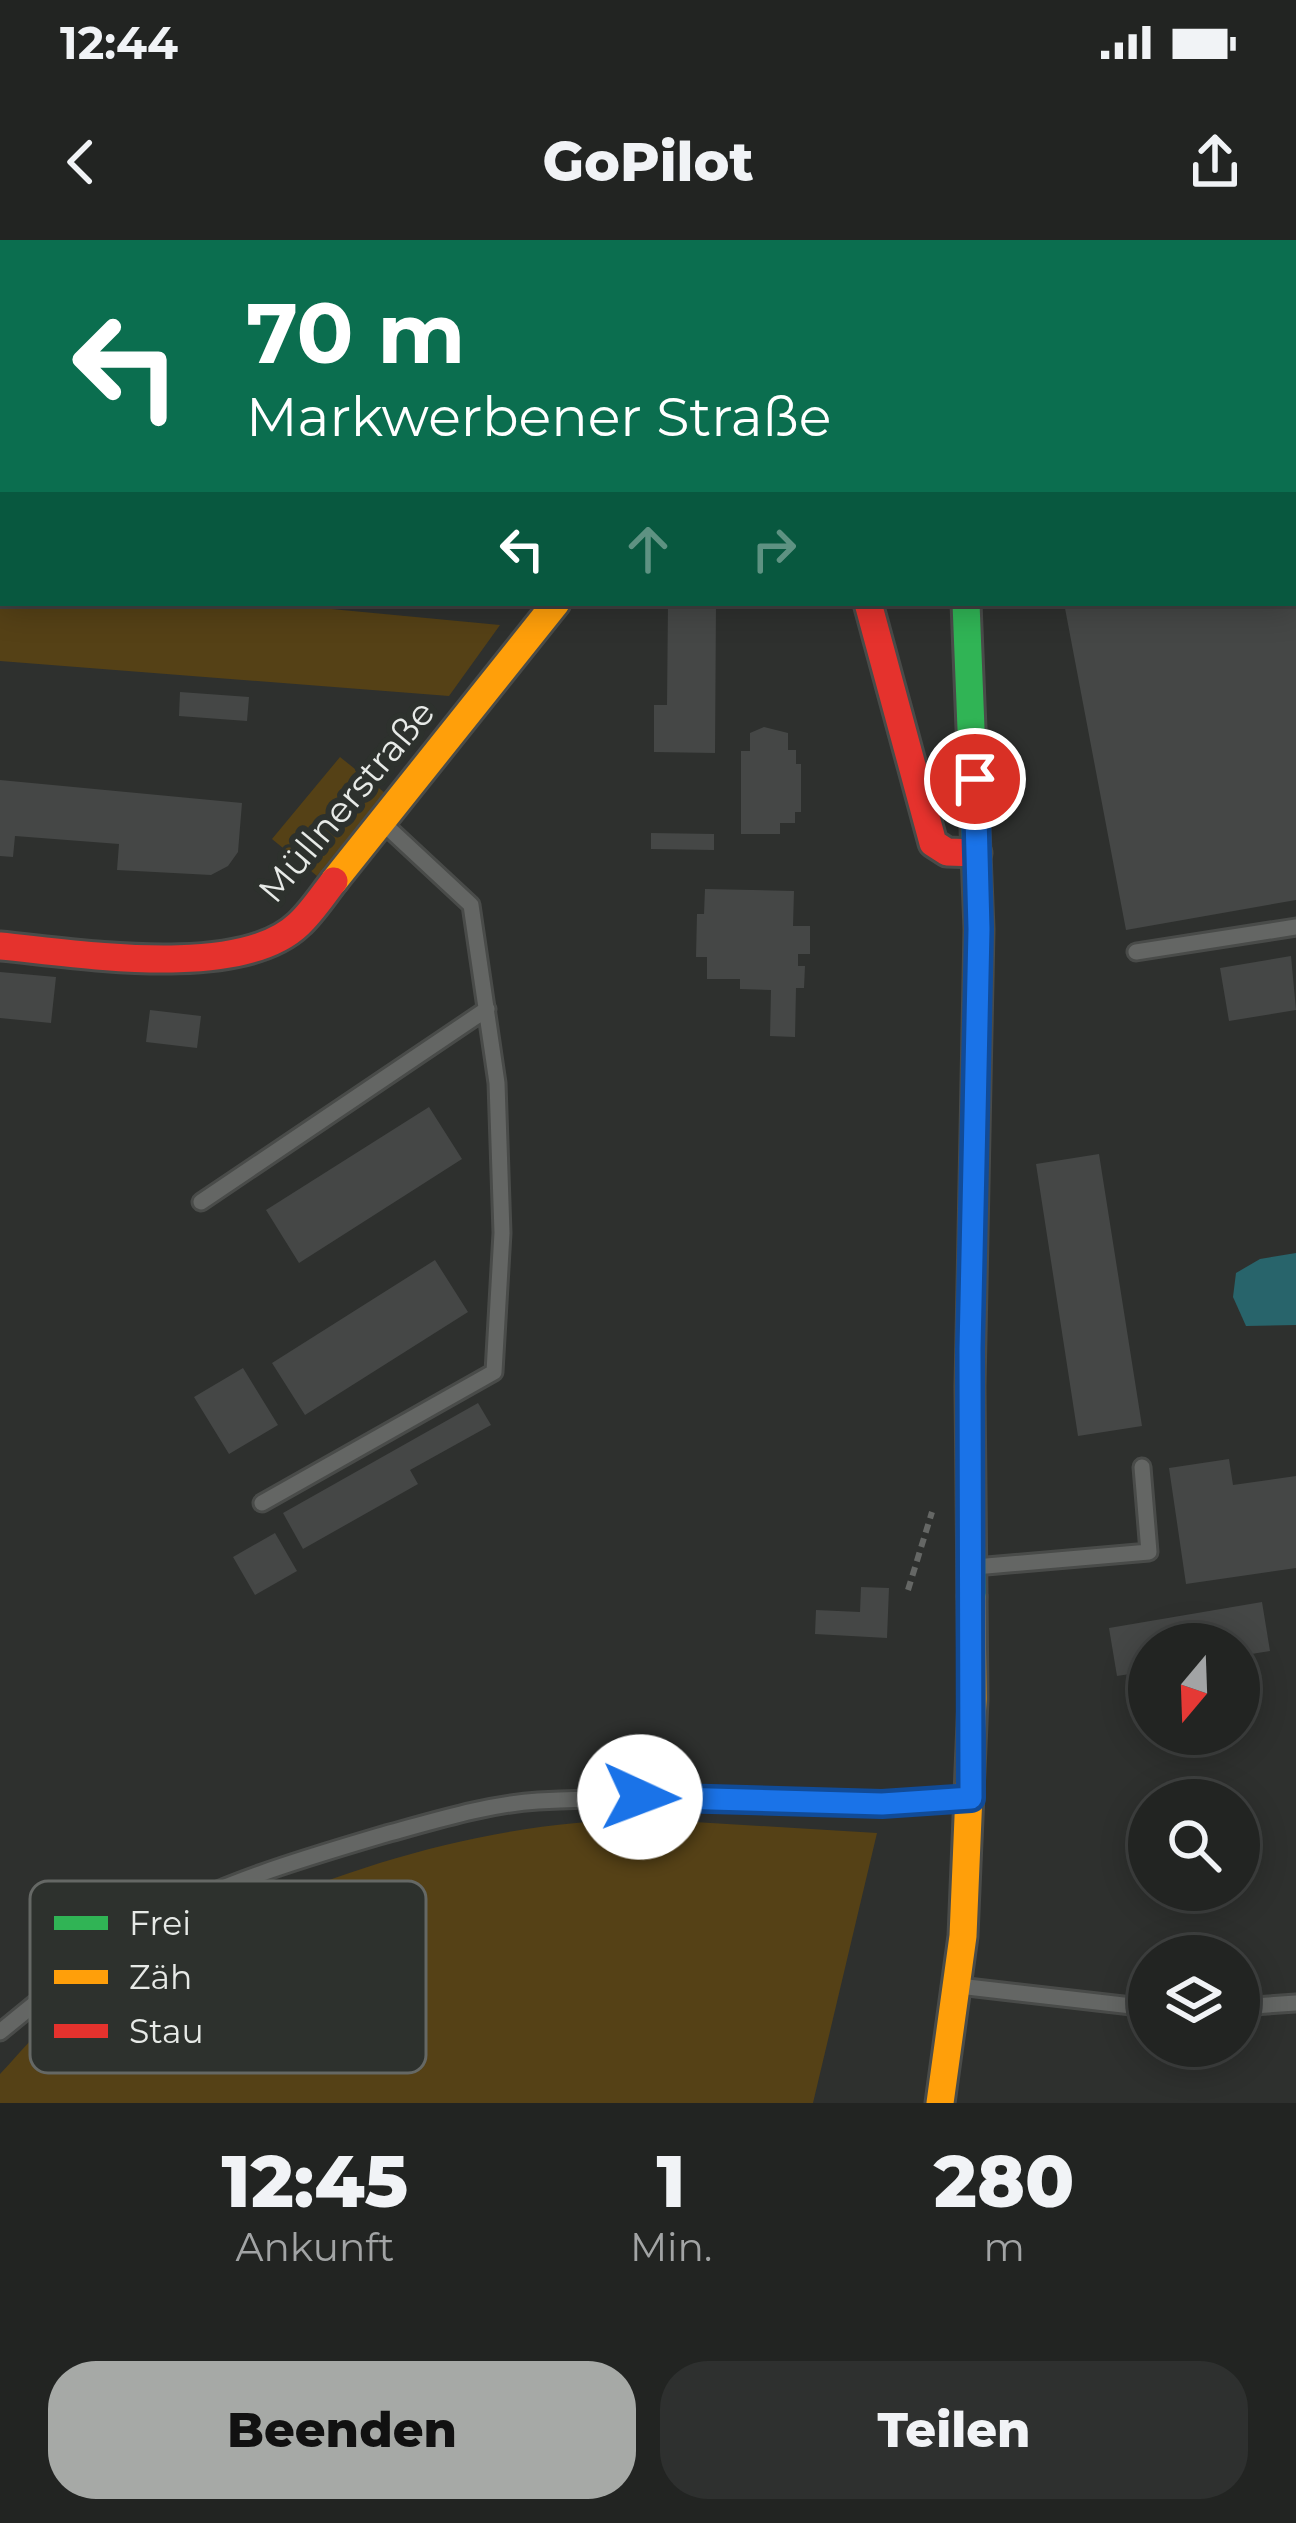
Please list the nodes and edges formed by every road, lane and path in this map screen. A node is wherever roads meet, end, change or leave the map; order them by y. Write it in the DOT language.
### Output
graph roads {
  1 [pos="554,606"];
  2 [pos="869,606"];
  3 [pos="966,606"];
  4 [pos="384,824"];
  5 [pos="977,853"];
  6 [pos="1296,927"];
  7 [pos="0,946"];
  8 [pos="1136,952"];
  9 [pos="487,1010"];
  10 [pos="201,1202"];
  11 [pos="1142,1467"];
  12 [pos="938,1492"];
  13 [pos="262,1503"];
  14 [pos="972,1567"];
  15 [pos="908,1590"];
  16 [pos="971,1798"];
  17 [pos="239,1881"];
  18 [pos="956,1986"];
  19 [pos="1296,2003"];
  20 [pos="1260,2005"];
  21 [pos="1128,2006"];
  22 [pos="30,2008"];
  23 [pos="0,2032"];
  24 [pos="940,2103"];
  1 -- 4 [label="main road, Müllnerstraße"];
  2 -- 5 [label="main road"];
  3 -- 5 [label="main road"];
  4 -- 7 [label="main road, Müllnerstraße"];
  4 -- 9 [label="lane"];
  5 -- 14 [label="main road"];
  6 -- 8 [label="lane"];
  9 -- 10 [label="lane"];
  9 -- 13 [label="lane"];
  11 -- 14 [label="lane"];
  12 -- 15 [label="path"];
  14 -- 16 [label="main road"];
  16 -- 17 [label="lane"];
  16 -- 18 [label="main road"];
  18 -- 21 [label="lane"];
  18 -- 24 [label="main road"];
  19 -- 20 [label="lane"];
  22 -- 23 [label="lane"];
}
